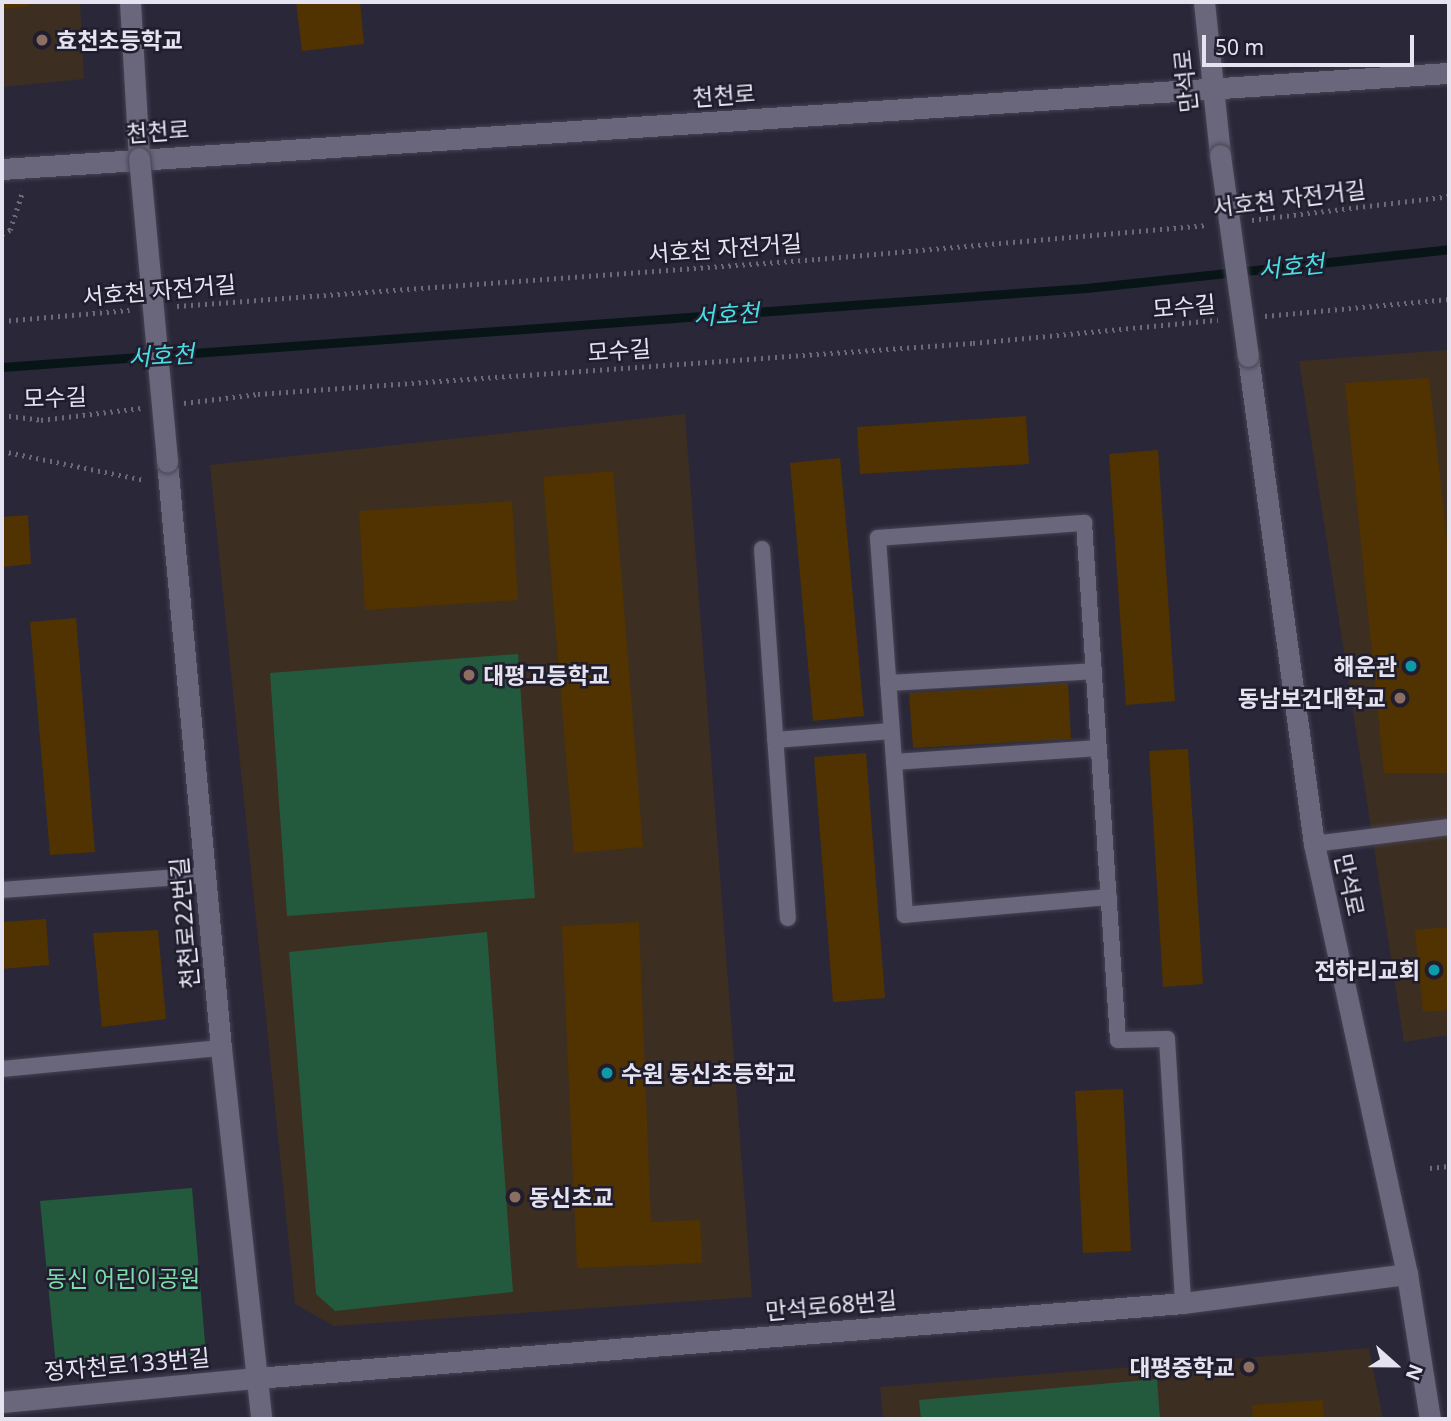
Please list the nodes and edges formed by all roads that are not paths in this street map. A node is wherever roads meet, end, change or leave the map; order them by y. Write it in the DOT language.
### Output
graph roads {
  1 [pos="130,2"];
  2 [pos="1204,2"];
  3 [pos="1449,73"];
  4 [pos="1211,88"];
  5 [pos="139,158"];
  6 [pos="2,169"];
  7 [pos="762,549"];
  8 [pos="1094,671"];
  9 [pos="888,683"];
  10 [pos="892,731"];
  11 [pos="775,740"];
  12 [pos="1099,748"];
  13 [pos="894,762"];
  14 [pos="1449,827"];
  15 [pos="1314,844"];
  16 [pos="206,875"];
  17 [pos="2,890"];
  18 [pos="1109,897"];
  19 [pos="788,918"];
  20 [pos="221,1048"];
  21 [pos="2,1069"];
  22 [pos="1407,1275"];
  23 [pos="1183,1303"];
  24 [pos="257,1378"];
  25 [pos="2,1402"];
  26 [pos="261,1419"];
  27 [pos="1430,1419"];
  1 -- 5 [label="street, 천천로22번길"];
  2 -- 4 [label="street, 만석로"];
  3 -- 4 [label="street, 천천로"];
  4 -- 5 [label="street, 천천로"];
  4 -- 15 [label="street, 만석로, bridge"];
  5 -- 6 [label="street, 천천로"];
  5 -- 16 [label="street, 천천로22번길, bridge"];
  7 -- 11 [label="lane"];
  8 -- 9 [label="lane"];
  8 -- 9 [label="lane"];
  8 -- 12 [label="lane"];
  9 -- 10 [label="lane"];
  10 -- 11 [label="lane"];
  10 -- 13 [label="lane"];
  11 -- 19 [label="lane"];
  12 -- 13 [label="lane"];
  12 -- 18 [label="lane"];
  13 -- 18 [label="lane"];
  14 -- 15 [label="lane"];
  15 -- 22 [label="street, 만석로"];
  16 -- 17 [label="lane"];
  16 -- 20 [label="street, 천천로22번길"];
  18 -- 23 [label="lane"];
  20 -- 21 [label="lane"];
  20 -- 24 [label="street, 천천로22번길"];
  22 -- 23 [label="street, 만석로68번길"];
  22 -- 27 [label="street, 만석로"];
  23 -- 24 [label="street, 만석로68번길"];
  24 -- 25 [label="street, 정자천로133번길"];
  24 -- 26 [label="street, 천천로22번길"];
}
